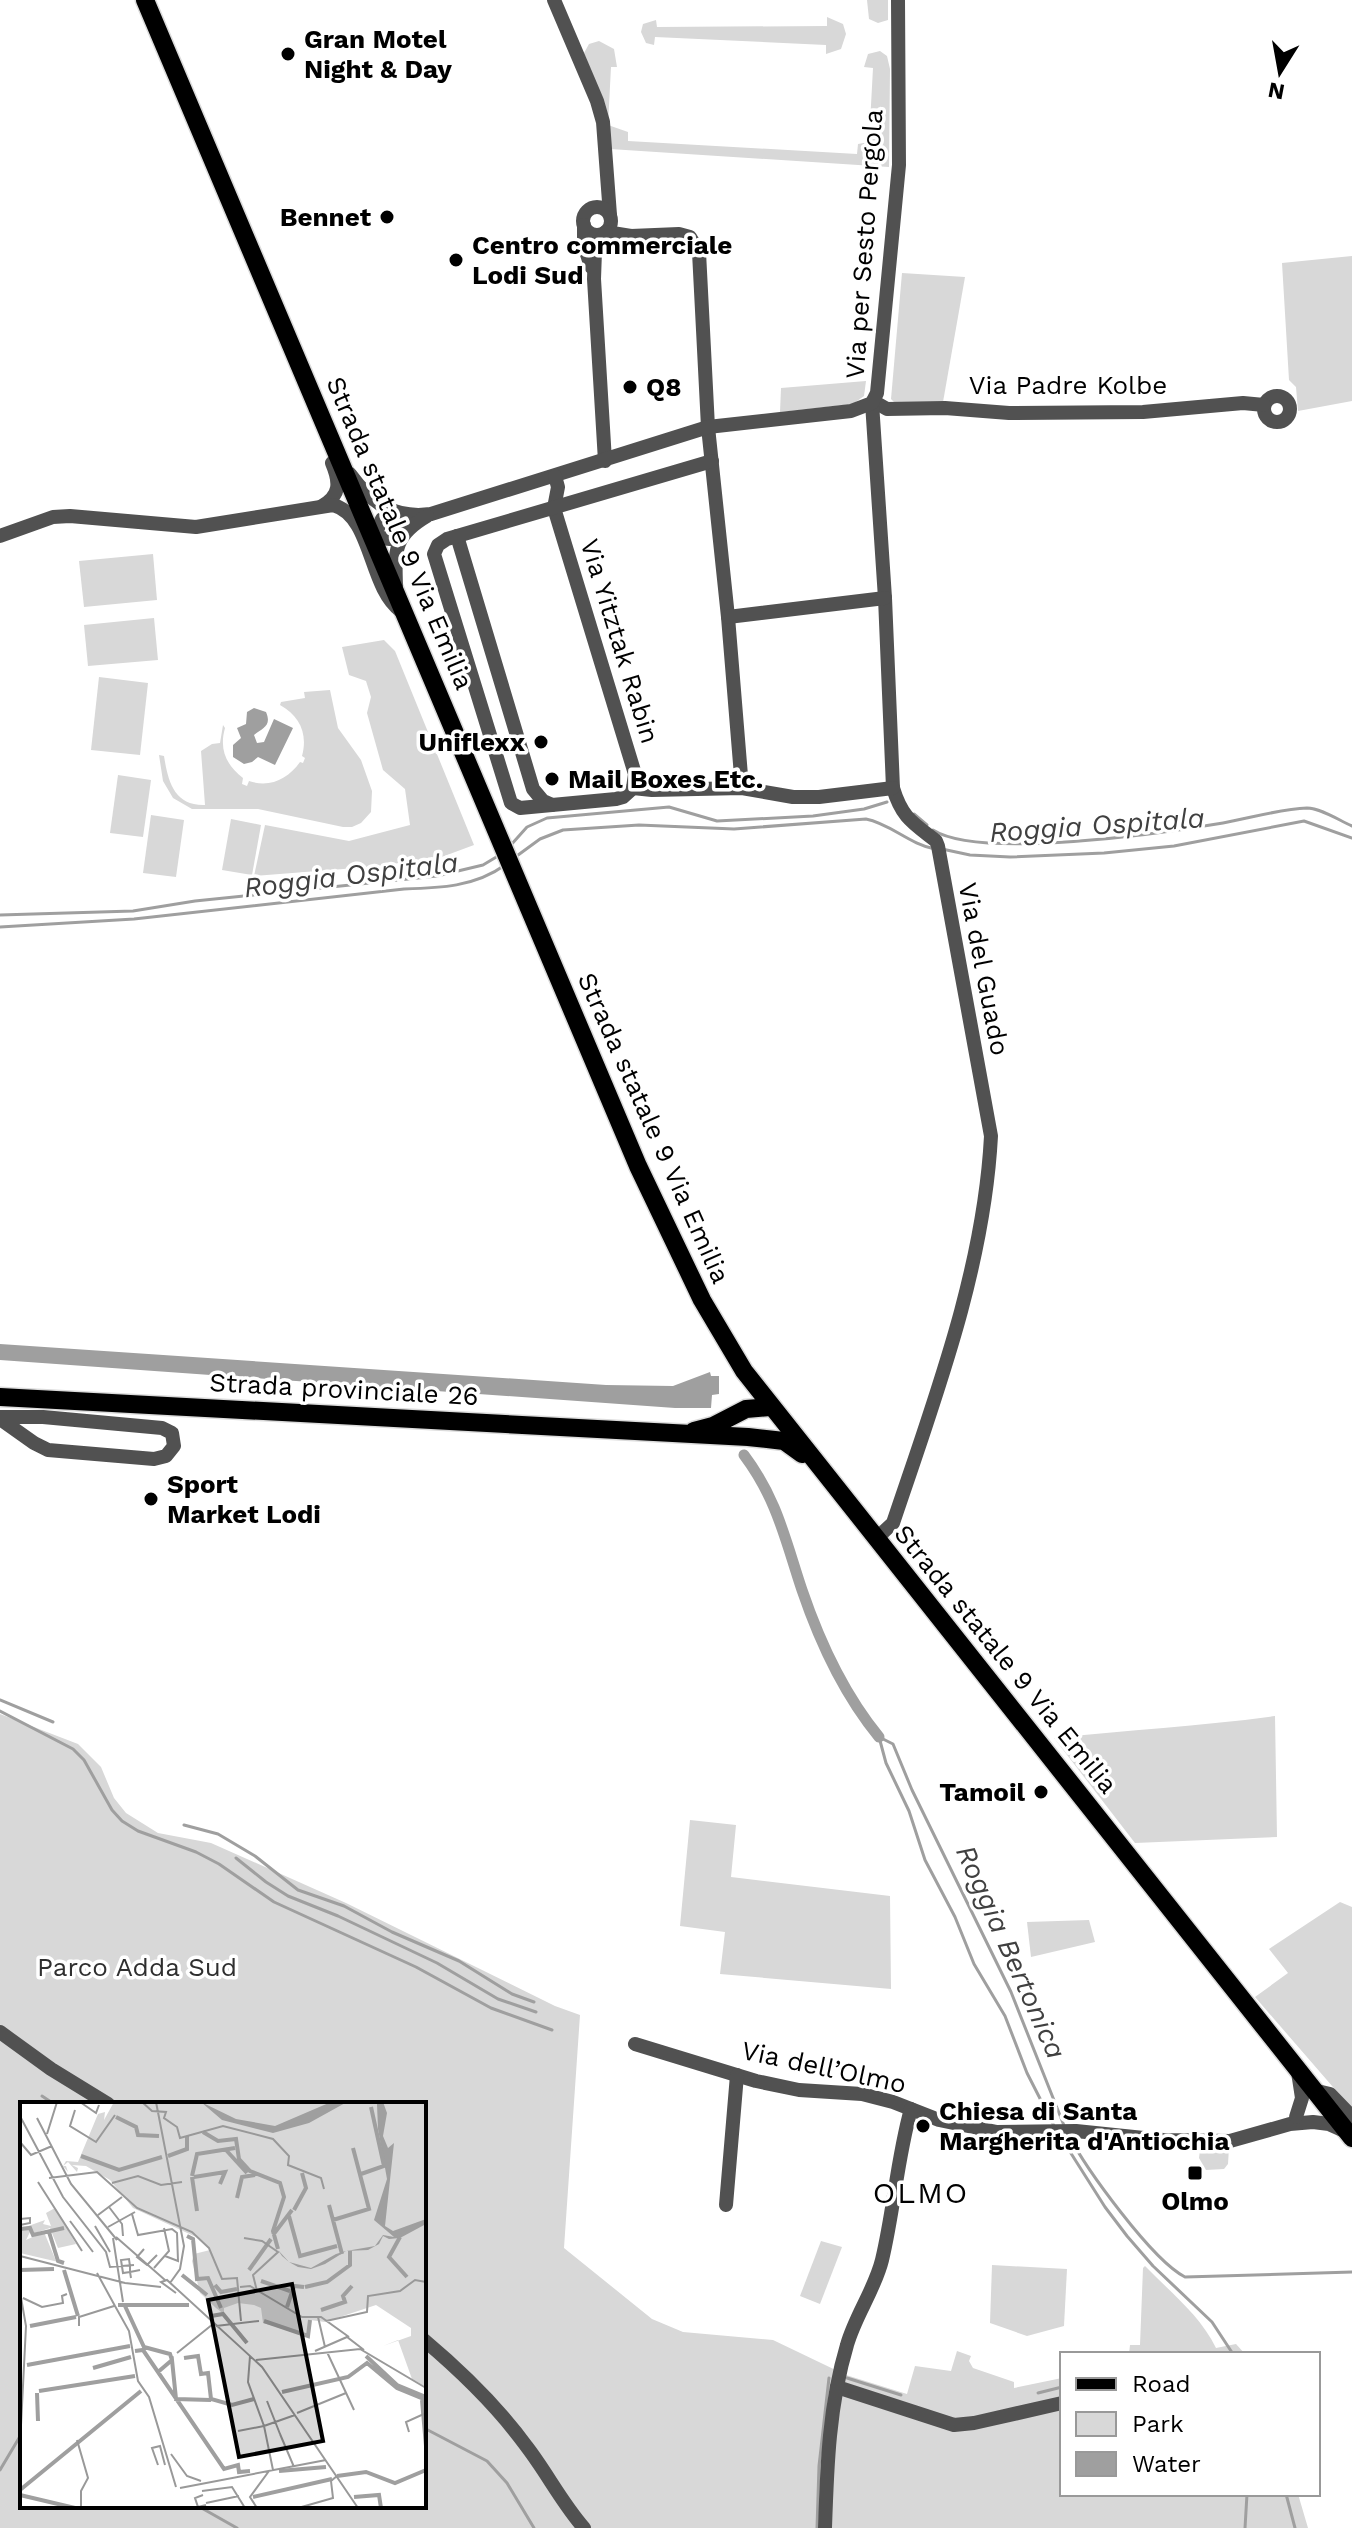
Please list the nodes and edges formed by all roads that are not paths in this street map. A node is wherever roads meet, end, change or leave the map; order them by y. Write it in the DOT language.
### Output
graph roads {
  1 [pos="145,0"];
  2 [pos="554,0"];
  3 [pos="898,0"];
  4 [pos="606,167"];
  5 [pos="593,208"];
  6 [pos="608,224"];
  7 [pos="584,225"];
  8 [pos="594,279"];
  9 [pos="872,402"];
  10 [pos="1264,405"];
  11 [pos="322,416"];
  12 [pos="708,427"];
  13 [pos="605,461"];
  14 [pos="712,461"];
  15 [pos="343,464"];
  16 [pos="555,476"];
  17 [pos="537,482"];
  18 [pos="322,506"];
  19 [pos="554,508"];
  20 [pos="397,513"];
  21 [pos="431,514"];
  22 [pos="406,532"];
  23 [pos="0,536"];
  24 [pos="457,536"];
  25 [pos="374,537"];
  26 [pos="396,588"];
  27 [pos="885,598"];
  28 [pos="408,616"];
  29 [pos="728,617"];
  30 [pos="497,668"];
  31 [pos="470,676"];
  32 [pos="633,788"];
  33 [pos="742,788"];
  34 [pos="893,788"];
  35 [pos="533,789"];
  36 [pos="508,799"];
  37 [pos="553,805"];
  38 [pos="744,1371"];
  39 [pos="0,1397"];
  40 [pos="770,1407"];
  41 [pos="43,1417"];
  42 [pos="0,1418"];
  43 [pos="728,1419"];
  44 [pos="686,1433"];
  45 [pos="748,1437"];
  46 [pos="31,1441"];
  47 [pos="822,1472"];
  48 [pos="876,1539"];
  49 [pos="0,2032"];
  50 [pos="635,2044"];
  51 [pos="1296,2067"];
  52 [pos="737,2075"];
  53 [pos="1320,2101"];
  54 [pos="105,2102"];
  55 [pos="911,2109"];
  56 [pos="1297,2121"];
  57 [pos="1351,2129"];
  58 [pos="726,2205"];
  59 [pos="426,2342"];
  60 [pos="837,2387"];
  61 [pos="1060,2403"];
  62 [pos="568,2510"];
  63 [pos="566,2528"];
  64 [pos="584,2528"];
  65 [pos="825,2528"];
  1 -- 11 [label="main road, Strada statale 9 Via Emilia"];
  2 -- 4 [label="street"];
  3 -- 9 [label="street, Via per Sesto Pergola"];
  4 -- 5 [label="street"];
  4 -- 6 [label="street"];
  5 -- 6 [label="street"];
  5 -- 7 [label="street"];
  6 -- 7 [label="street"];
  6 -- 8 [label="street"];
  6 -- 12 [label="street"];
  7 -- 8 [label="street"];
  8 -- 13 [label="street"];
  9 -- 10 [label="street, Via Padre Kolbe"];
  9 -- 12 [label="street, Via per Sesto Pergola"];
  9 -- 27 [label="street, Via del Guado"];
  11 -- 15 [label="main road, Strada statale 9 Via Emilia"];
  11 -- 18 [label="street"];
  12 -- 13 [label="street, Via per Sesto Pergola"];
  12 -- 14 [label="street"];
  13 -- 16 [label="street, Via per Sesto Pergola"];
  14 -- 19 [label="street"];
  14 -- 29 [label="street"];
  15 -- 20 [label="street"];
  15 -- 25 [label="main road, Strada statale 9 Via Emilia"];
  16 -- 17 [label="street, Via per Sesto Pergola"];
  16 -- 19 [label="street"];
  17 -- 19 [label="street"];
  17 -- 21 [label="street, Via per Sesto Pergola"];
  18 -- 23 [label="street"];
  18 -- 28 [label="street"];
  19 -- 24 [label="street"];
  19 -- 32 [label="street, Via Yitztak Rabin"];
  20 -- 21 [label="street, Via per Sesto Pergola"];
  20 -- 25 [label="street"];
  21 -- 22 [label="street, Via per Sesto Pergola"];
  22 -- 25 [label="street, Via per Sesto Pergola"];
  22 -- 26 [label="street"];
  24 -- 30 [label="street"];
  24 -- 31 [label="street"];
  25 -- 26 [label="main road, Strada statale 9 Via Emilia"];
  26 -- 28 [label="main road, Strada statale 9 Via Emilia"];
  27 -- 29 [label="street"];
  27 -- 34 [label="street, Via del Guado"];
  28 -- 38 [label="main road, Strada statale 9 Via Emilia"];
  29 -- 33 [label="street"];
  30 -- 31 [label="street"];
  30 -- 35 [label="street"];
  31 -- 36 [label="street"];
  32 -- 33 [label="street"];
  32 -- 37 [label="street"];
  33 -- 34 [label="street"];
  34 -- 48 [label="street, Via del Guado"];
  35 -- 36 [label="street"];
  35 -- 37 [label="street"];
  36 -- 37 [label="street"];
  38 -- 40 [label="main road, Strada statale 9 Via Emilia"];
  38 -- 43 [label="main road"];
  39 -- 44 [label="main road, Strada provinciale 26"];
  40 -- 43 [label="main road, Strada provinciale 26"];
  40 -- 45 [label="main road"];
  40 -- 47 [label="main road, Strada statale 9 Via Emilia"];
  41 -- 42 [label="street"];
  41 -- 46 [label="street"];
  41 -- 46 [label="street"];
  42 -- 46 [label="street"];
  43 -- 44 [label="main road, Strada provinciale 26"];
  44 -- 45 [label="main road, Strada provinciale 26"];
  45 -- 47 [label="main road, Strada provinciale 26"];
  47 -- 48 [label="main road, Strada statale 9 Via Emilia"];
  48 -- 51 [label="main road, Strada statale 9 Via Emilia"];
  49 -- 54 [label="street"];
  50 -- 52 [label="street, Via dell’Olmo"];
  51 -- 53 [label="main road, Strada statale 9 Via Emilia"];
  51 -- 56 [label="street"];
  52 -- 55 [label="street, Via dell’Olmo"];
  52 -- 58 [label="street"];
  53 -- 56 [label="street, Via dell’Olmo"];
  53 -- 57 [label="main road, Strada statale 9 Via Emilia"];
  53 -- 57 [label="street"];
  55 -- 56 [label="street, Via dell’Olmo"];
  55 -- 60 [label="street"];
  56 -- 57 [label="street, Via dell’Olmo"];
  59 -- 62 [label="street"];
  60 -- 61 [label="street"];
  60 -- 65 [label="street"];
  62 -- 63 [label="street"];
  62 -- 64 [label="street"];
}
